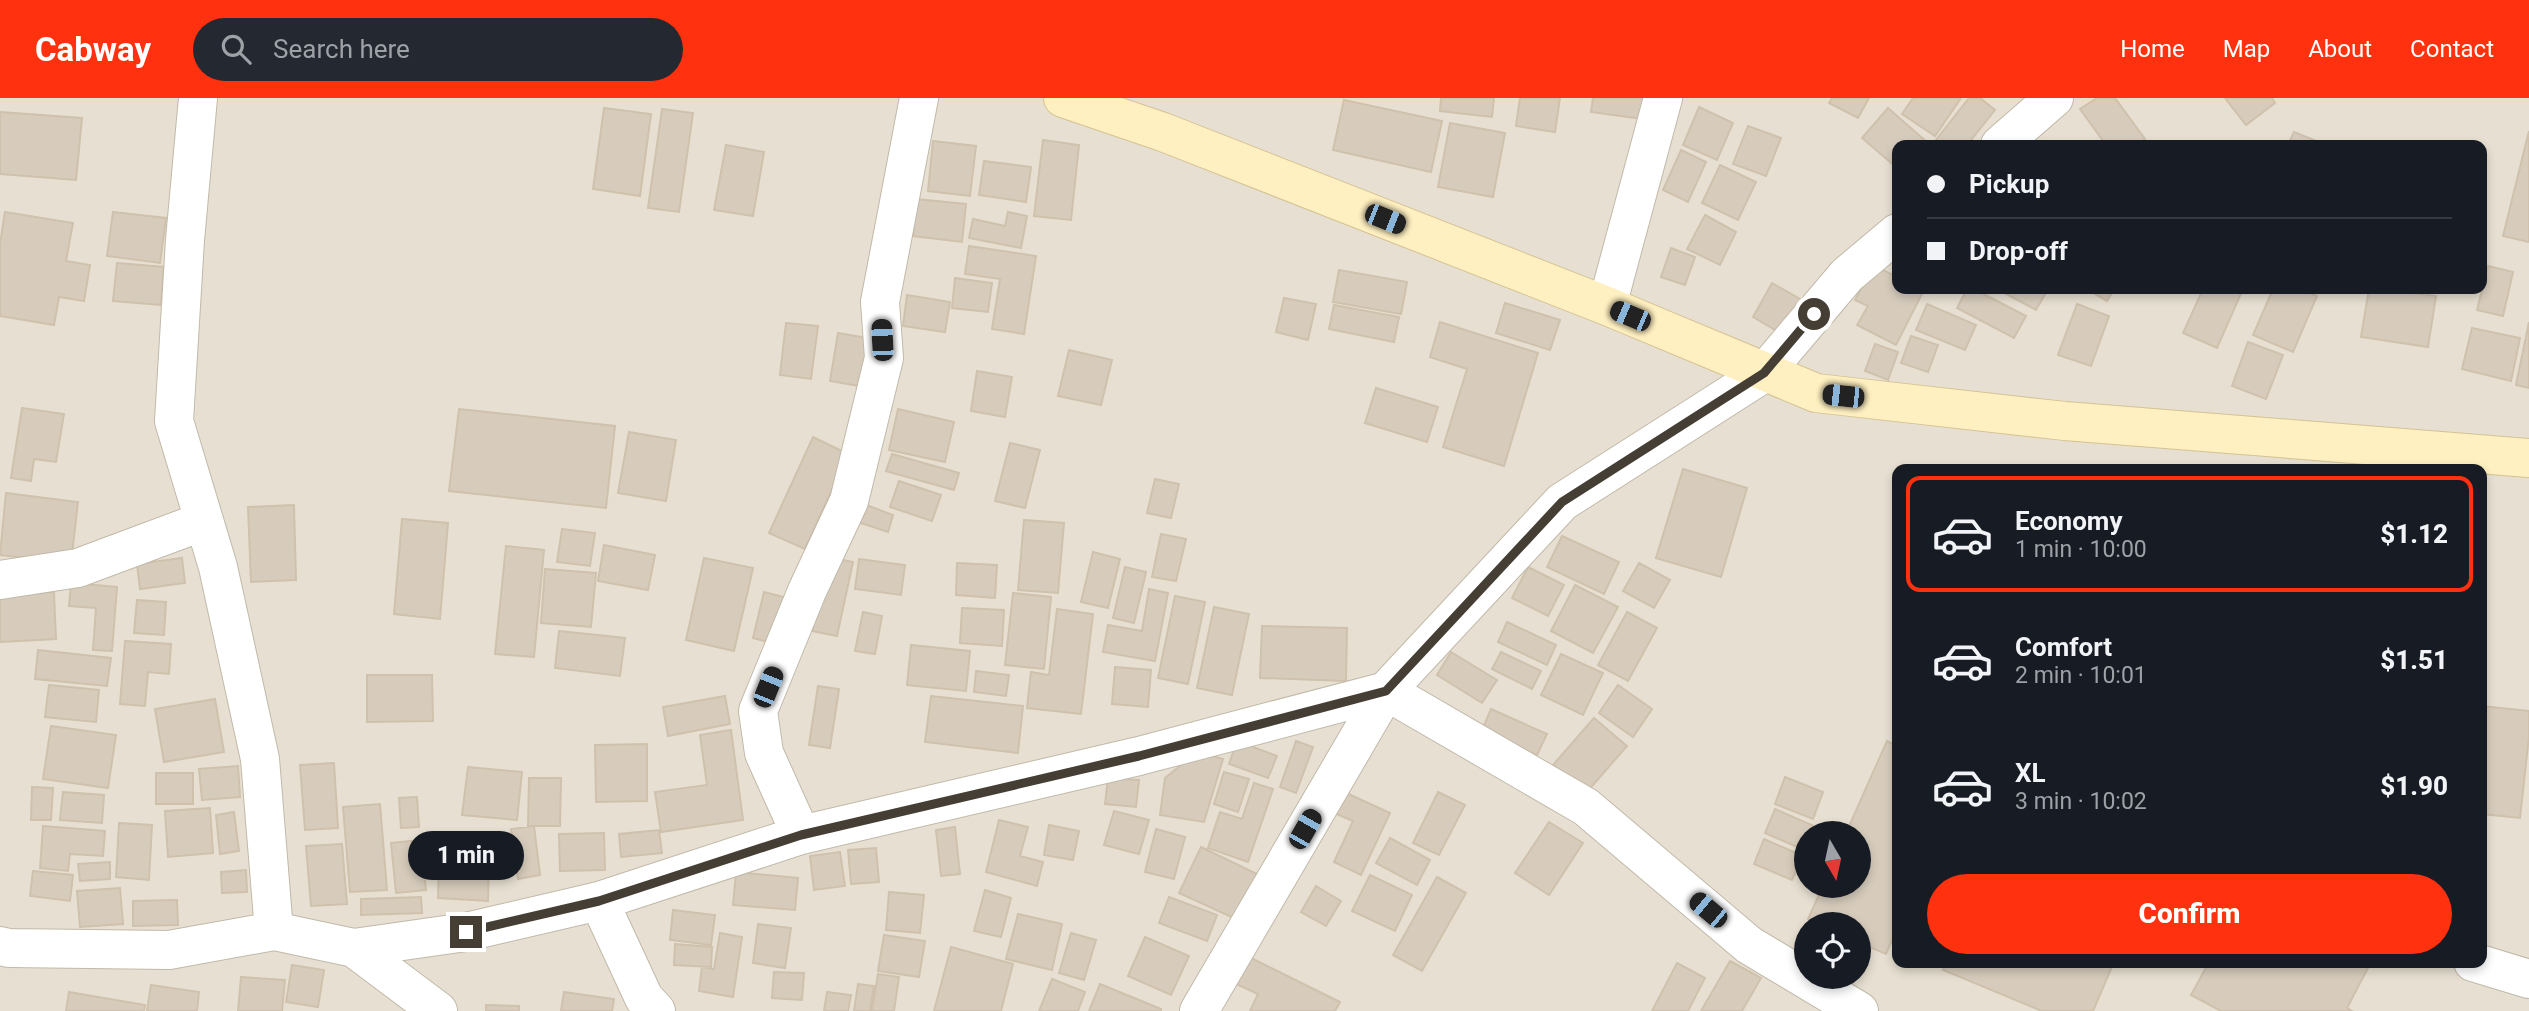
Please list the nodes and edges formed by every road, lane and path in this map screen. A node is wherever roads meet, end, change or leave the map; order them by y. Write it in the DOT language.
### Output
graph roads {
  1 [pos="198,98"];
  2 [pos="919,98"];
  3 [pos="1063,98"];
  4 [pos="1663,98"];
  5 [pos="2054,98"];
  6 [pos="2006,140"];
  7 [pos="1892,237"];
  8 [pos="1607,306"];
  9 [pos="1764,373"];
  10 [pos="2529,458"];
  11 [pos="204,521"];
  12 [pos="0,580"];
  13 [pos="1386,691"];
  14 [pos="801,835"];
  15 [pos="599,901"];
  16 [pos="274,931"];
  17 [pos="0,946"];
  18 [pos="354,948"];
  19 [pos="2487,966"];
  20 [pos="2529,979"];
  21 [pos="438,1011"];
  22 [pos="656,1011"];
  23 [pos="1199,1011"];
  24 [pos="1859,1011"];
  1 -- 11 [label="street"];
  2 -- 14 [label="street"];
  3 -- 8 [label="main road"];
  4 -- 8 [label="street"];
  5 -- 6 [label="street"];
  7 -- 9 [label="street"];
  8 -- 9 [label="main road"];
  9 -- 10 [label="main road"];
  9 -- 13 [label="street"];
  11 -- 12 [label="street"];
  11 -- 16 [label="street"];
  13 -- 14 [label="street"];
  13 -- 23 [label="street"];
  13 -- 24 [label="street"];
  14 -- 15 [label="street"];
  15 -- 18 [label="street"];
  15 -- 22 [label="street"];
  16 -- 17 [label="street"];
  16 -- 18 [label="street"];
  18 -- 21 [label="street"];
  19 -- 20 [label="street"];
}
